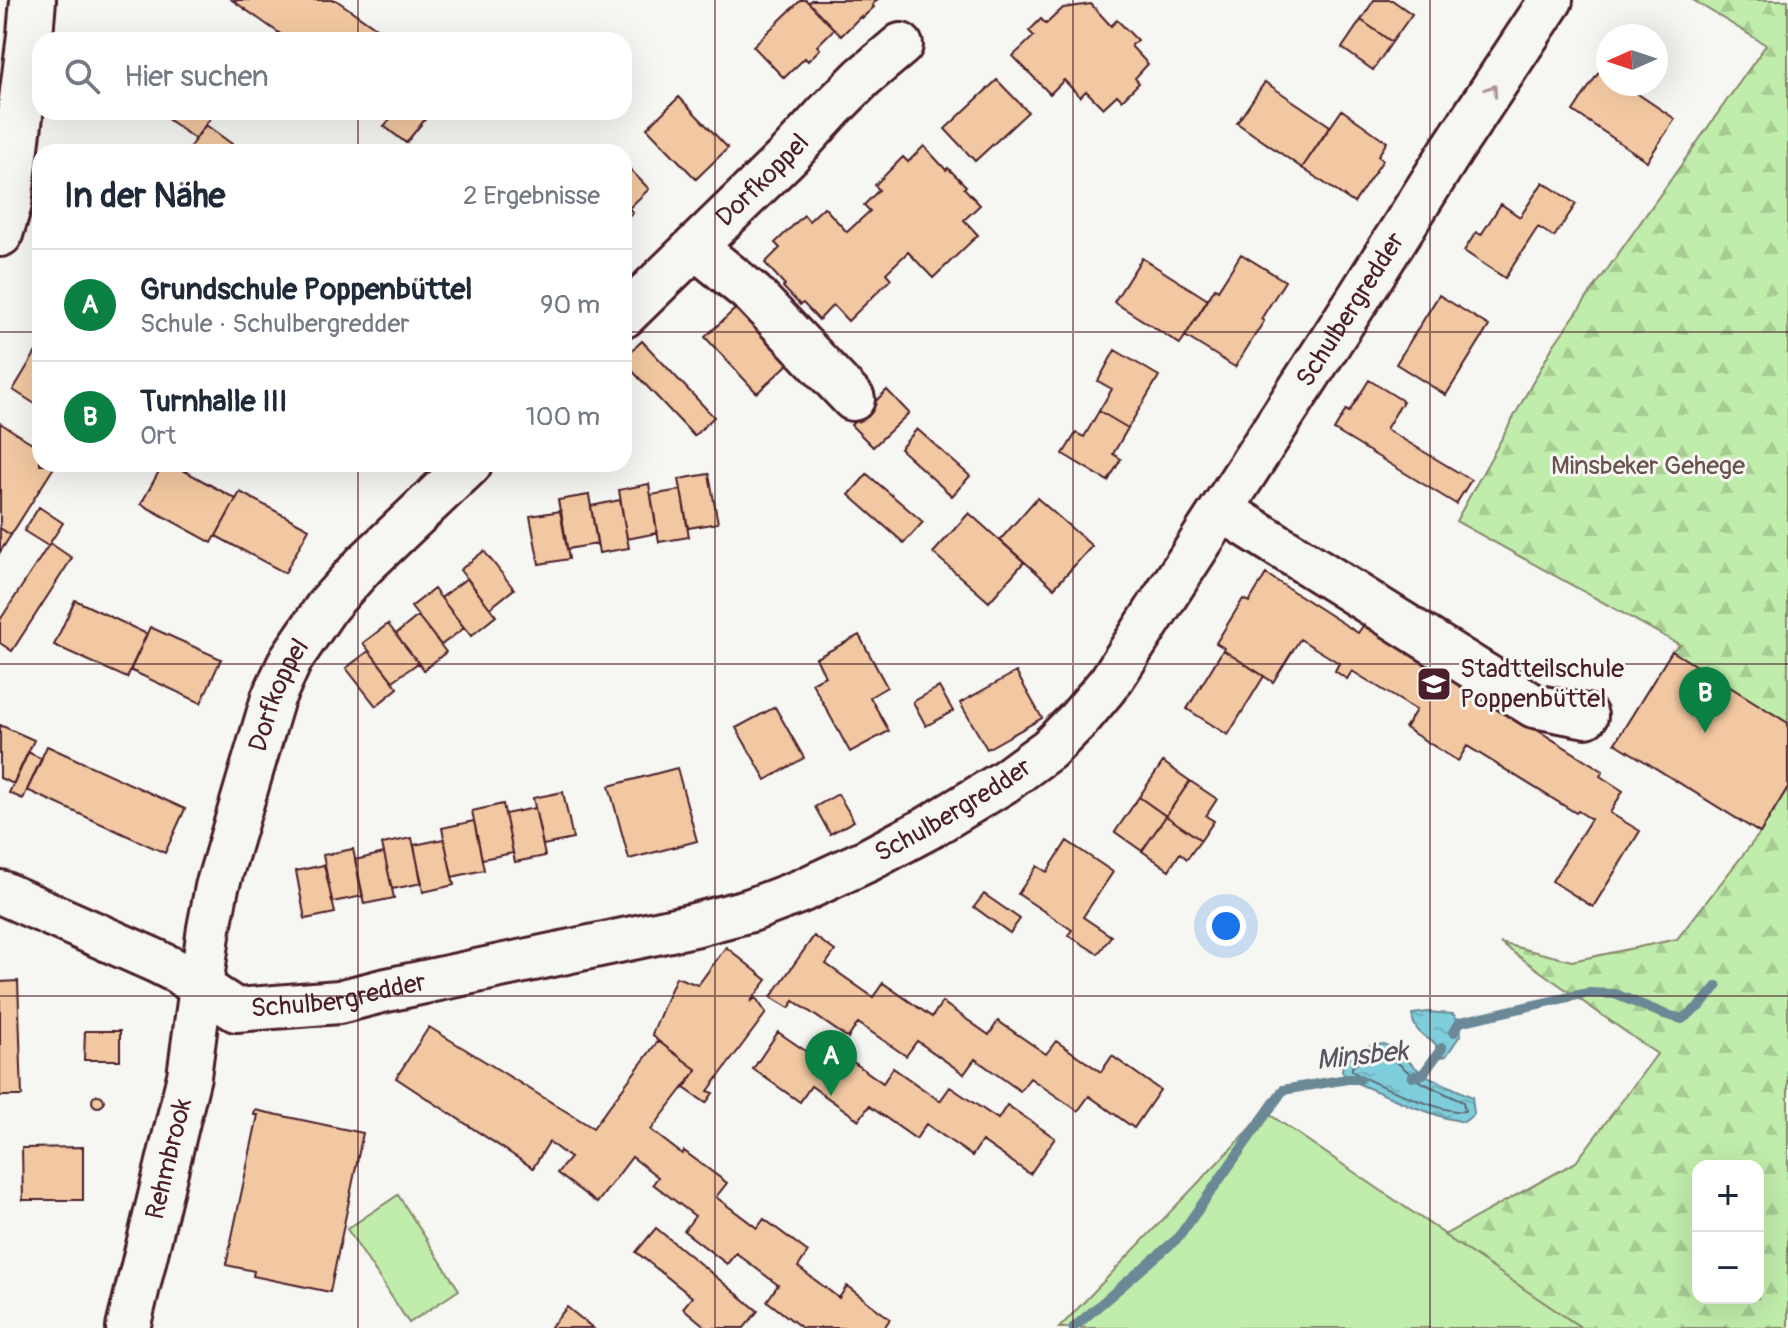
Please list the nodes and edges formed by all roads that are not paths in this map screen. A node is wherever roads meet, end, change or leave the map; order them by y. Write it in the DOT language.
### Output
graph roads {
  1 [pos="33,0"];
  2 [pos="1541,16"];
  3 [pos="901,45"];
  4 [pos="0,234"];
  5 [pos="695,247"];
  6 [pos="632,308"];
  7 [pos="853,399"];
  8 [pos="462,472"];
  9 [pos="1222,510"];
  10 [pos="1586,716"];
  11 [pos="0,892"];
  12 [pos="202,988"];
  13 [pos="128,1328"];
  1 -- 4 [label="main road"];
  9 -- 2 [label="street, Schulbergredder, one-way"];
  3 -- 5 [label="street, Dorfkoppel"];
  5 -- 6 [label="street, Dorfkoppel"];
  5 -- 7 [label="street"];
  8 -- 12 [label="street, Dorfkoppel"];
  9 -- 10 [label="street"];
  9 -- 12 [label="street, Schulbergredder"];
  11 -- 12 [label="street, Schulbergredder"];
  12 -- 13 [label="street, Rehmbrook"];
}
